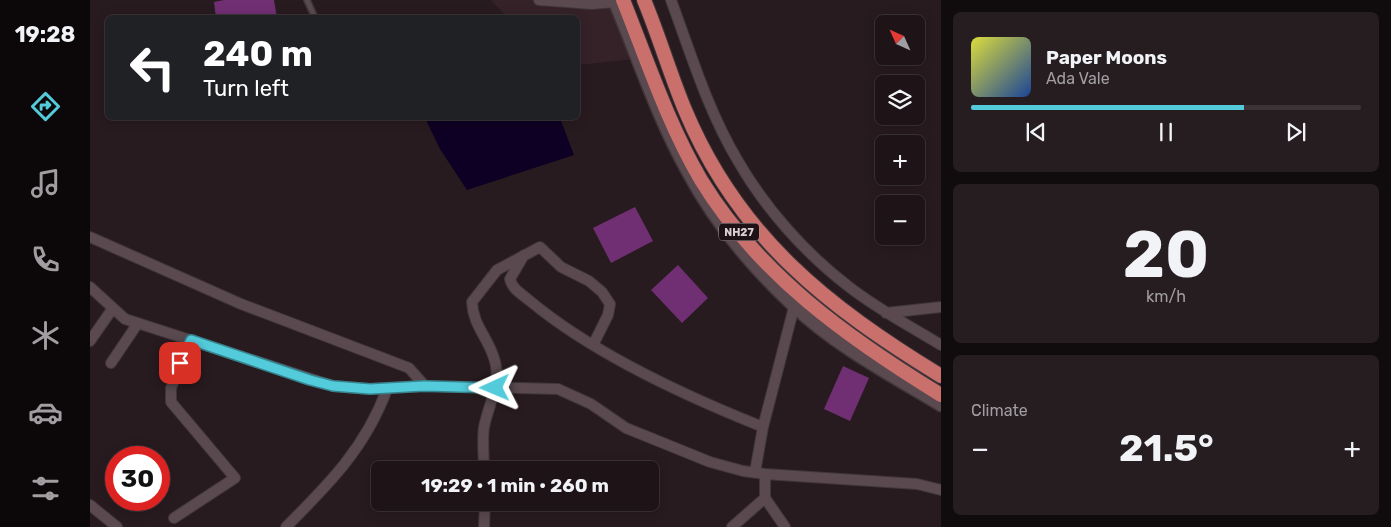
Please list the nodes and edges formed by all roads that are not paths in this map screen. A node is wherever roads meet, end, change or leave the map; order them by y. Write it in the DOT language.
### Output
graph roads {
  1 [pos="307,0"];
  2 [pos="539,0"];
  3 [pos="645,0"];
  4 [pos="671,0"];
  5 [pos="617,1"];
  6 [pos="314,15"];
  7 [pos="90,236"];
  8 [pos="524,255"];
  9 [pos="90,287"];
  10 [pos="794,307"];
  11 [pos="941,307"];
  12 [pos="113,308"];
  13 [pos="886,312"];
  14 [pos="138,323"];
  15 [pos="191,340"];
  16 [pos="90,342"];
  17 [pos="593,345"];
  18 [pos="941,345"];
  19 [pos="111,363"];
  20 [pos="941,376"];
  21 [pos="424,386"];
  22 [pos="387,388"];
  23 [pos="495,388"];
  24 [pos="941,395"];
  25 [pos="941,405"];
  26 [pos="763,427"];
  27 [pos="484,461"];
  28 [pos="760,473"];
  29 [pos="941,490"];
  30 [pos="765,498"];
  31 [pos="90,505"];
  32 [pos="485,511"];
  33 [pos="174,518"];
  34 [pos="117,527"];
  35 [pos="286,527"];
  36 [pos="484,527"];
  37 [pos="732,527"];
  38 [pos="785,527"];
  1 -- 6 [label="lane"];
  2 -- 5 [label="street"];
  3 -- 20 [label="highway, NH27"];
  4 -- 13 [label="street"];
  5 -- 10 [label="street"];
  5 -- 24 [label="highway, NH27"];
  7 -- 21 [label="street"];
  8 -- 17 [label="street"];
  8 -- 17 [label="street"];
  8 -- 23 [label="street"];
  9 -- 12 [label="street"];
  10 -- 25 [label="street"];
  10 -- 26 [label="street"];
  11 -- 13 [label="street"];
  12 -- 14 [label="street"];
  12 -- 16 [label="street"];
  13 -- 18 [label="street"];
  14 -- 15 [label="street"];
  14 -- 19 [label="street"];
  15 -- 22 [label="street"];
  15 -- 33 [label="street"];
  17 -- 26 [label="street"];
  21 -- 22 [label="street"];
  21 -- 23 [label="street"];
  22 -- 35 [label="street"];
  23 -- 27 [label="street"];
  23 -- 28 [label="street"];
  26 -- 28 [label="street"];
  28 -- 29 [label="street"];
  28 -- 30 [label="street"];
  30 -- 37 [label="street"];
  30 -- 38 [label="street"];
  31 -- 34 [label="street"];
  32 -- 36 [label="street"];
}
